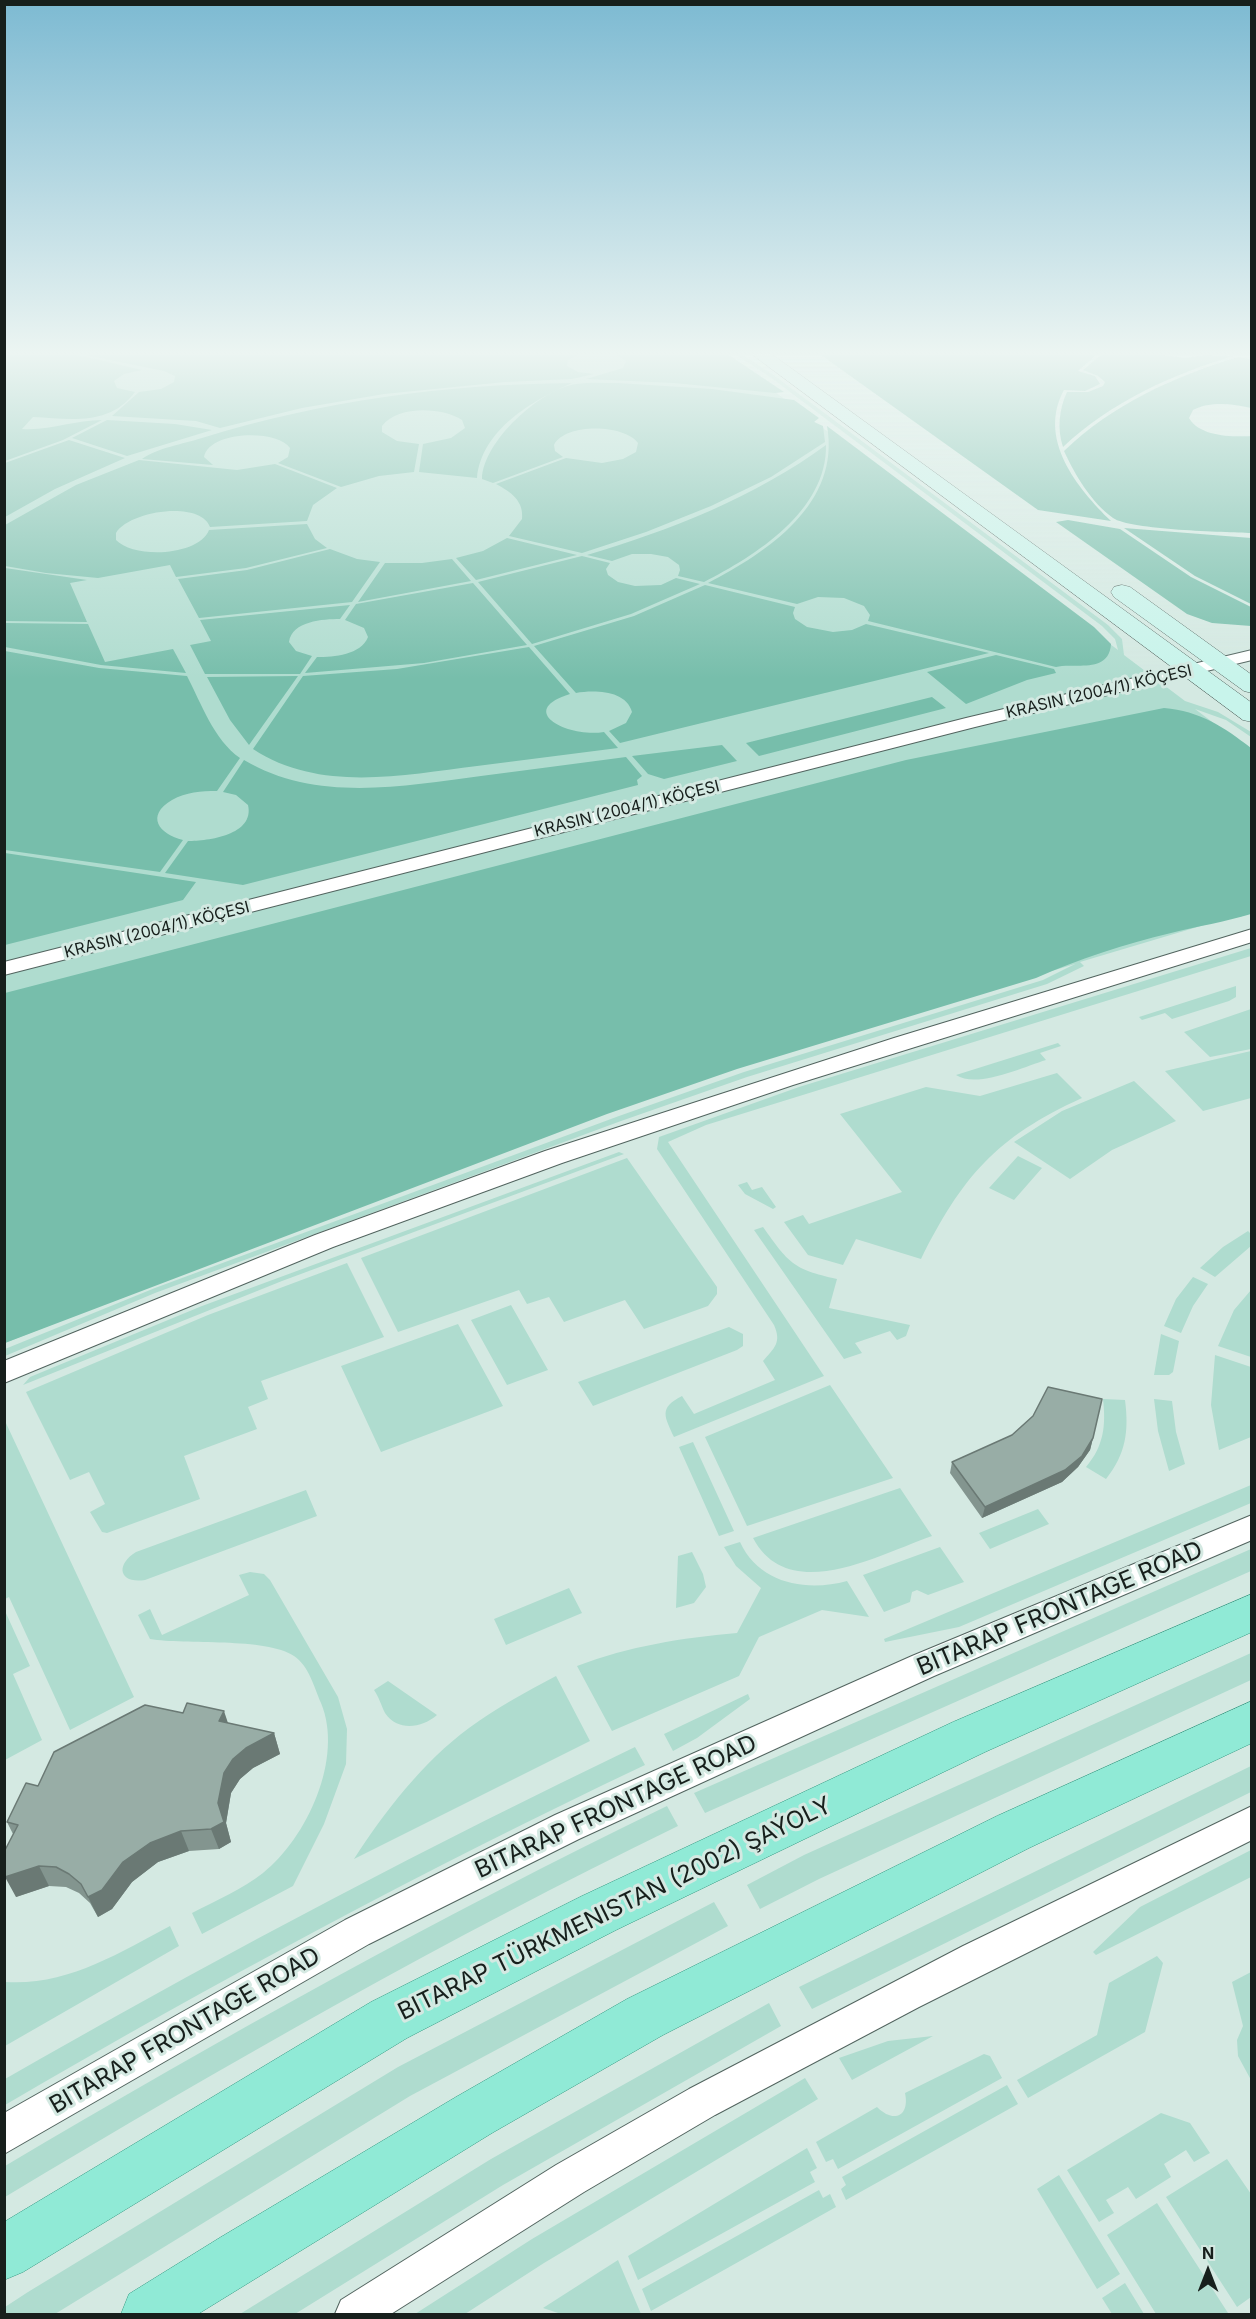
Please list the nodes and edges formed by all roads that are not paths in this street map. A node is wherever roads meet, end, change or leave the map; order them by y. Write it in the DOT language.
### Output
graph roads {
  1 [pos="909,463"];
  2 [pos="1105,579"];
  3 [pos="1251,655"];
  4 [pos="1220,663"];
  5 [pos="1190,670"];
  6 [pos="1251,686"];
  7 [pos="1251,715"];
  8 [pos="1251,935"];
  9 [pos="4,969"];
  10 [pos="4,1373"];
  11 [pos="1251,1527"];
  12 [pos="1251,1612"];
  13 [pos="1251,1722"];
  14 [pos="1251,1822"];
  15 [pos="4,2135"];
  16 [pos="4,2253"];
  17 [pos="149,2314"];
  18 [pos="355,2314"];
  1 -- 5 [label="street"];
  2 -- 4 [label="street"];
  3 -- 4 [label="street, KRASIN (2004/1) KÖÇESI"];
  4 -- 5 [label="street, KRASIN (2004/1) KÖÇESI"];
  4 -- 6 [label="street"];
  5 -- 7 [label="street"];
  5 -- 9 [label="street, KRASIN (2004/1) KÖÇESI"];
  8 -- 10 [label="street"];
  11 -- 15 [label="street, BITARAP FRONTAGE ROAD"];
  12 -- 16 [label="main road, BITARAP TÜRKMENISTAN (2002) ŞAÝOLY"];
  13 -- 17 [label="main road"];
  14 -- 18 [label="street"];
}
